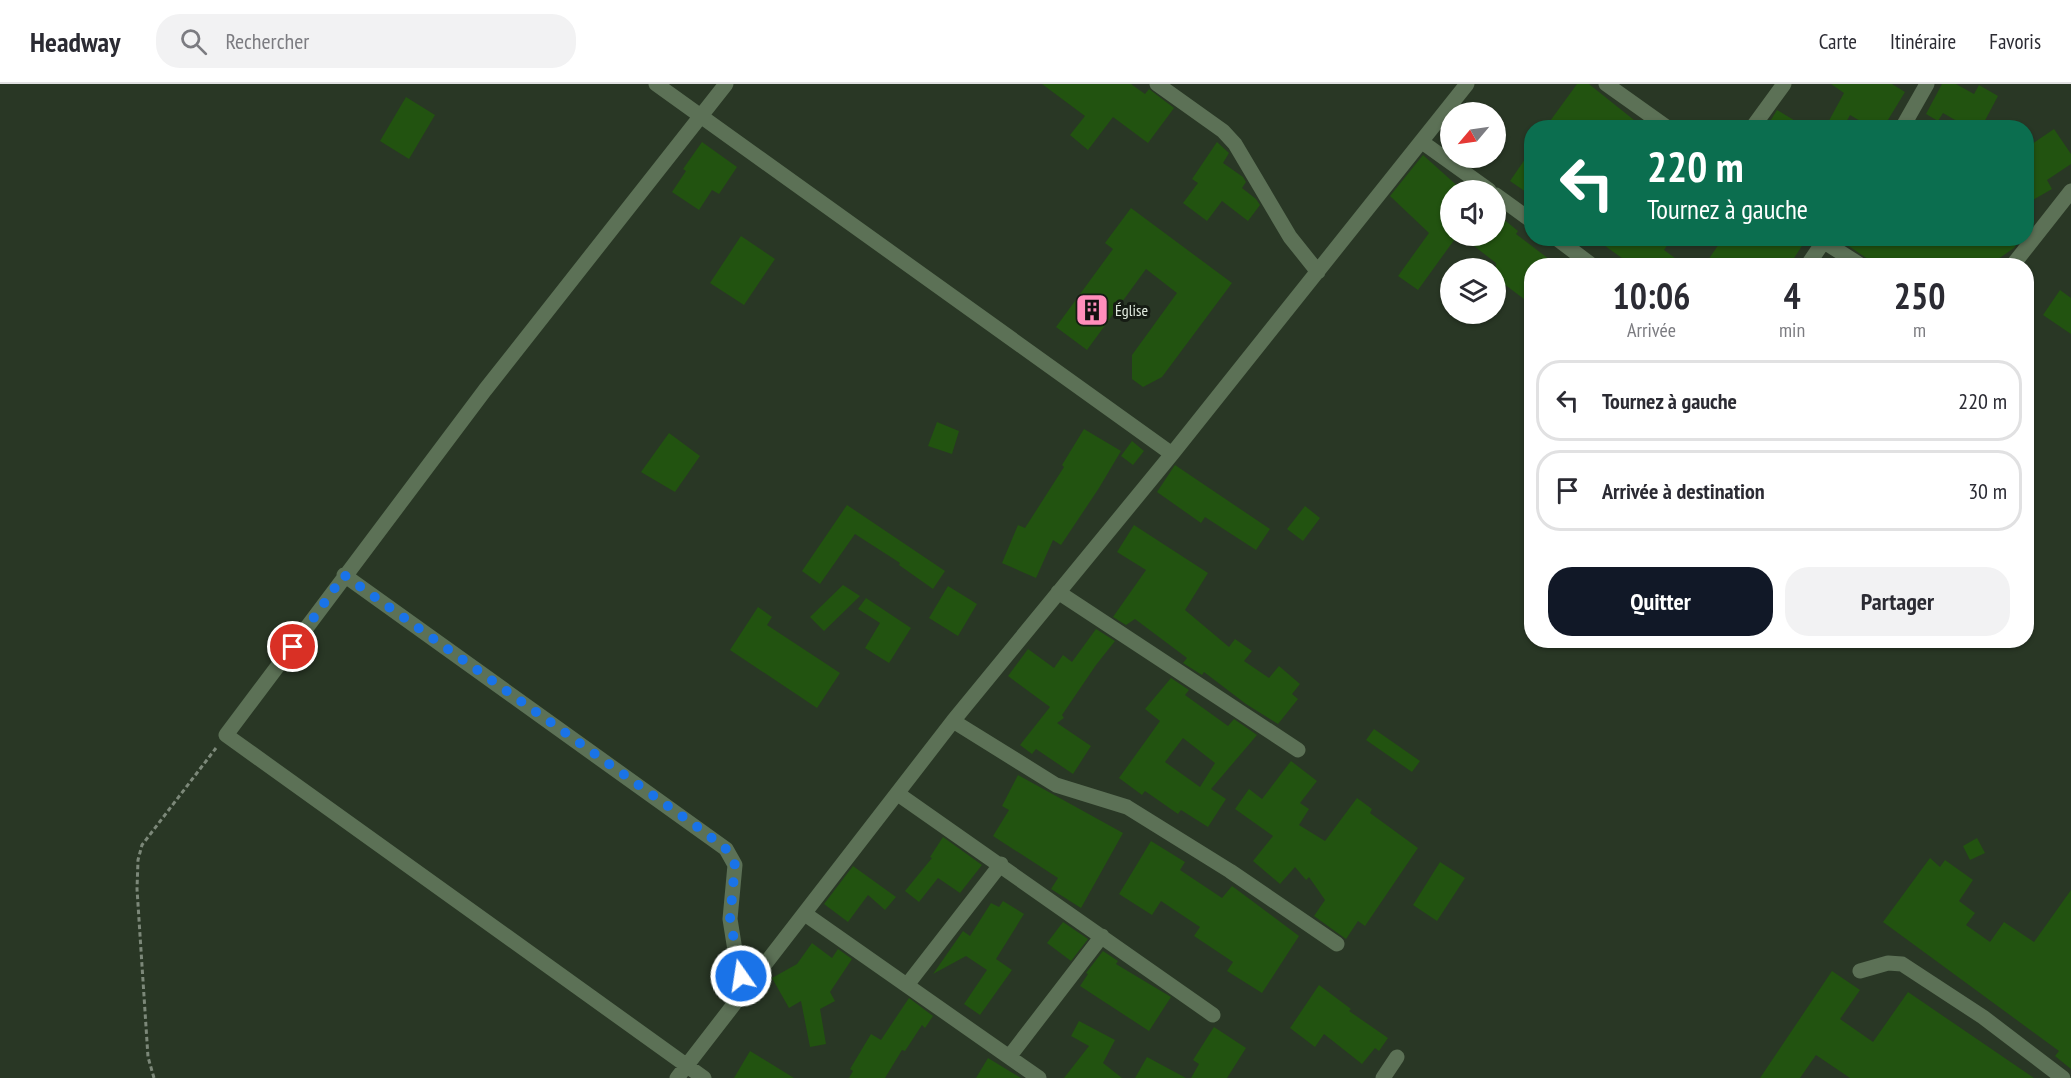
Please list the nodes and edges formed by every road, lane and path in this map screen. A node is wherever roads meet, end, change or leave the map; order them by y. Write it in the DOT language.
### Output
graph roads {
  1 [pos="656,84"];
  2 [pos="726,84"];
  3 [pos="1157,84"];
  4 [pos="1467,84"];
  5 [pos="1606,84"];
  6 [pos="1784,84"];
  7 [pos="1927,84"];
  8 [pos="701,115"];
  9 [pos="1657,120"];
  10 [pos="1758,120"];
  11 [pos="1907,120"];
  12 [pos="1422,142"];
  13 [pos="1475,180"];
  14 [pos="2071,191"];
  15 [pos="1506,202"];
  16 [pos="1524,215"];
  17 [pos="2034,238"];
  18 [pos="1567,246"];
  19 [pos="1832,246"];
  20 [pos="2028,246"];
  21 [pos="1582,258"];
  22 [pos="1850,258"];
  23 [pos="2018,258"];
  24 [pos="1318,272"];
  25 [pos="1172,454"];
  26 [pos="344,575"];
  27 [pos="1058,592"];
  28 [pos="952,721"];
  29 [pos="226,735"];
  30 [pos="1298,750"];
  31 [pos="898,794"];
  32 [pos="1000,864"];
  33 [pos="805,914"];
  34 [pos="1102,936"];
  35 [pos="1337,944"];
  36 [pos="1860,971"];
  37 [pos="907,985"];
  38 [pos="745,989"];
  39 [pos="1213,1016"];
  40 [pos="1009,1057"];
  41 [pos="1397,1057"];
  42 [pos="681,1072"];
  43 [pos="154,1078"];
  44 [pos="704,1078"];
  45 [pos="1039,1078"];
  46 [pos="1383,1078"];
  47 [pos="2063,1078"];
  1 -- 8 [label="street"];
  2 -- 8 [label="street"];
  3 -- 24 [label="street"];
  4 -- 12 [label="street"];
  5 -- 9 [label="street"];
  6 -- 10 [label="street"];
  7 -- 11 [label="street"];
  8 -- 25 [label="street"];
  8 -- 26 [label="street"];
  12 -- 13 [label="street"];
  12 -- 24 [label="street"];
  14 -- 17 [label="street"];
  15 -- 16 [label="street"];
  18 -- 21 [label="street"];
  19 -- 22 [label="street"];
  20 -- 23 [label="street"];
  24 -- 25 [label="street"];
  25 -- 27 [label="street"];
  26 -- 29 [label="street"];
  26 -- 38 [label="street"];
  27 -- 28 [label="street"];
  27 -- 30 [label="street"];
  28 -- 31 [label="street"];
  28 -- 35 [label="street"];
  29 -- 42 [label="street"];
  29 -- 43 [label="path"];
  31 -- 32 [label="street"];
  31 -- 33 [label="street"];
  32 -- 34 [label="street"];
  32 -- 37 [label="street"];
  33 -- 37 [label="street"];
  33 -- 38 [label="street"];
  34 -- 39 [label="street"];
  34 -- 40 [label="street"];
  36 -- 47 [label="street"];
  37 -- 40 [label="street"];
  38 -- 42 [label="street"];
  40 -- 45 [label="street"];
  41 -- 46 [label="street"];
  42 -- 44 [label="street"];
}
